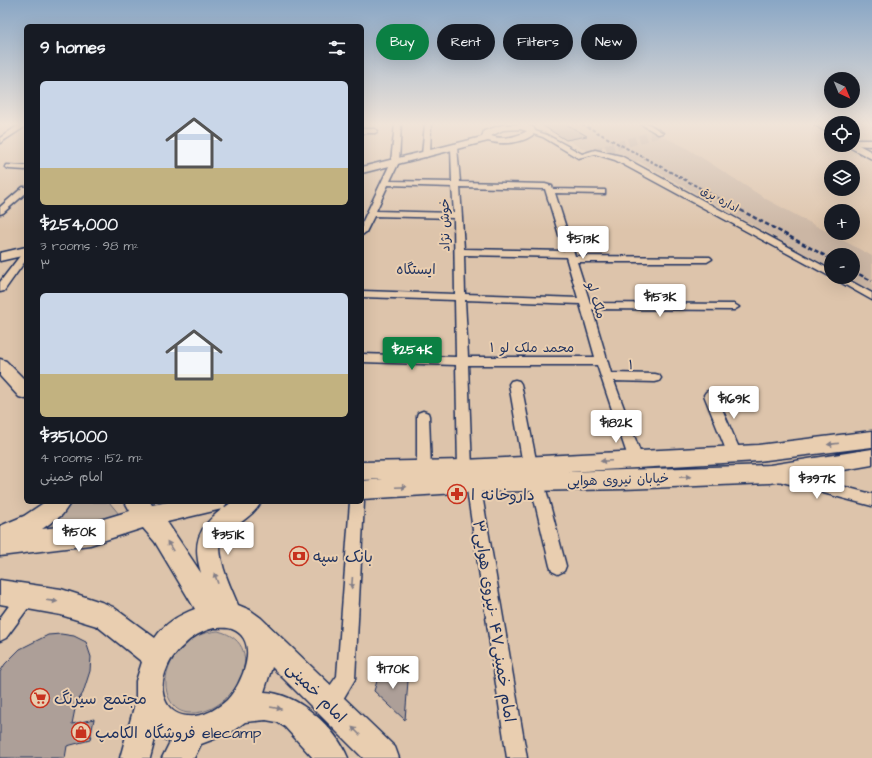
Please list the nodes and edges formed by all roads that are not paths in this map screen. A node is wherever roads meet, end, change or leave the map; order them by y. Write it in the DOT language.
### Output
graph roads {
  1 [pos="407,159"];
  2 [pos="455,159"];
  3 [pos="621,159"];
  4 [pos="395,162"];
  5 [pos="9,167"];
  6 [pos="24,168"];
  7 [pos="364,170"];
  8 [pos="385,183"];
  9 [pos="457,186"];
  10 [pos="24,191"];
  11 [pos="550,191"];
  12 [pos="602,192"];
  13 [pos="0,211"];
  14 [pos="372,212"];
  15 [pos="458,216"];
  16 [pos="364,228"];
  17 [pos="24,251"];
  18 [pos="458,252"];
  19 [pos="570,256"];
  20 [pos="0,257"];
  21 [pos="24,257"];
  22 [pos="707,259"];
  23 [pos="824,270"];
  24 [pos="849,284"];
  25 [pos="0,289"];
  26 [pos="364,294"];
  27 [pos="872,297"];
  28 [pos="460,298"];
  29 [pos="585,304"];
  30 [pos="734,308"];
  31 [pos="364,358"];
  32 [pos="462,361"];
  33 [pos="601,361"];
  34 [pos="3,370"];
  35 [pos="606,377"];
  36 [pos="655,378"];
  37 [pos="515,384"];
  38 [pos="24,387"];
  39 [pos="710,395"];
  40 [pos="423,416"];
  41 [pos="872,439"];
  42 [pos="735,455"];
  43 [pos="872,457"];
  44 [pos="636,460"];
  45 [pos="424,470"];
  46 [pos="364,471"];
  47 [pos="534,473"];
  48 [pos="770,474"];
  49 [pos="469,476"];
  50 [pos="364,490"];
  51 [pos="872,500"];
  52 [pos="58,504"];
  53 [pos="195,504"];
  54 [pos="247,504"];
  55 [pos="357,504"];
  56 [pos="142,509"];
  57 [pos="0,537"];
  58 [pos="0,545"];
  59 [pos="558,566"];
  60 [pos="0,592"];
  61 [pos="26,598"];
  62 [pos="231,619"];
  63 [pos="0,632"];
  64 [pos="158,657"];
  65 [pos="150,701"];
  66 [pos="329,704"];
  67 [pos="238,709"];
  68 [pos="192,732"];
  69 [pos="135,758"];
  70 [pos="176,758"];
  71 [pos="333,758"];
  72 [pos="384,758"];
  73 [pos="517,758"];
  1 -- 4 [label="street"];
  2 -- 9 [label="street, خوش نژاد"];
  3 -- 23 [label="street, اداره برق"];
  4 -- 7 [label="street"];
  4 -- 8 [label="street"];
  5 -- 6 [label="street"];
  8 -- 9 [label="street"];
  8 -- 14 [label="street"];
  9 -- 11 [label="street"];
  9 -- 15 [label="street, خوش نژاد"];
  10 -- 13 [label="street"];
  11 -- 12 [label="street"];
  11 -- 19 [label="street, ملک لو"];
  14 -- 15 [label="street"];
  14 -- 16 [label="street"];
  15 -- 18 [label="street, خوش نژاد"];
  17 -- 20 [label="street"];
  18 -- 19 [label="street"];
  18 -- 28 [label="street, خوش نژاد"];
  19 -- 22 [label="street"];
  19 -- 29 [label="street, ملک لو"];
  21 -- 25 [label="street"];
  24 -- 27 [label="street"];
  26 -- 28 [label="street"];
  28 -- 29 [label="street"];
  28 -- 32 [label="street, خوش نژاد"];
  29 -- 30 [label="street"];
  29 -- 33 [label="street, ملک لو"];
  31 -- 32 [label="street, ۱ محمد ملک لو"];
  32 -- 33 [label="street, ۱ محمد ملک لو"];
  32 -- 49 [label="street, امام خمینی۴۷ -نیروی هوایی۳"];
  33 -- 35 [label="street, ملک لو"];
  34 -- 38 [label="main road"];
  35 -- 36 [label="street, ۱"];
  35 -- 44 [label="street, ملک لو"];
  37 -- 47 [label="street"];
  39 -- 42 [label="street"];
  40 -- 45 [label="street"];
  41 -- 42 [label="main road, خیابان نیروی هوایی, one-way"];
  42 -- 44 [label="main road, خیابان نیروی هوایی"];
  43 -- 48 [label="main road, خیابان نیروی هوایی"];
  44 -- 47 [label="main road, خیابان نیروی هوایی, one-way"];
  45 -- 46 [label="main road, خیابان نیروی هوایی"];
  45 -- 49 [label="main road, خیابان نیروی هوایی"];
  47 -- 48 [label="main road, خیابان نیروی هوایی, one-way"];
  47 -- 49 [label="main road, خیابان نیروی هوایی"];
  47 -- 59 [label="street"];
  48 -- 51 [label="street"];
  50 -- 49 [label="main road, خیابان نیروی هوایی, one-way"];
  49 -- 73 [label="street, امام خمینی۴۷ -نیروی هوایی۳"];
  52 -- 57 [label="main road"];
  53 -- 56 [label="main road"];
  62 -- 54 [label="main road, one-way"];
  55 -- 66 [label="street, one-way"];
  56 -- 58 [label="main road"];
  62 -- 56 [label="main road, امام خمینی, one-way"];
  60 -- 61 [label="main road"];
  61 -- 63 [label="street"];
  61 -- 64 [label="main road, one-way"];
  62 -- 64 [label="main road"];
  62 -- 66 [label="main road, امام خمینی"];
  62 -- 67 [label="main road"];
  64 -- 65 [label="main road"];
  65 -- 68 [label="main road"];
  65 -- 69 [label="main road"];
  72 -- 66 [label="main road, امام خمینی, one-way"];
  67 -- 68 [label="main road"];
  67 -- 71 [label="main road, one-way"];
  68 -- 70 [label="main road"];
}
